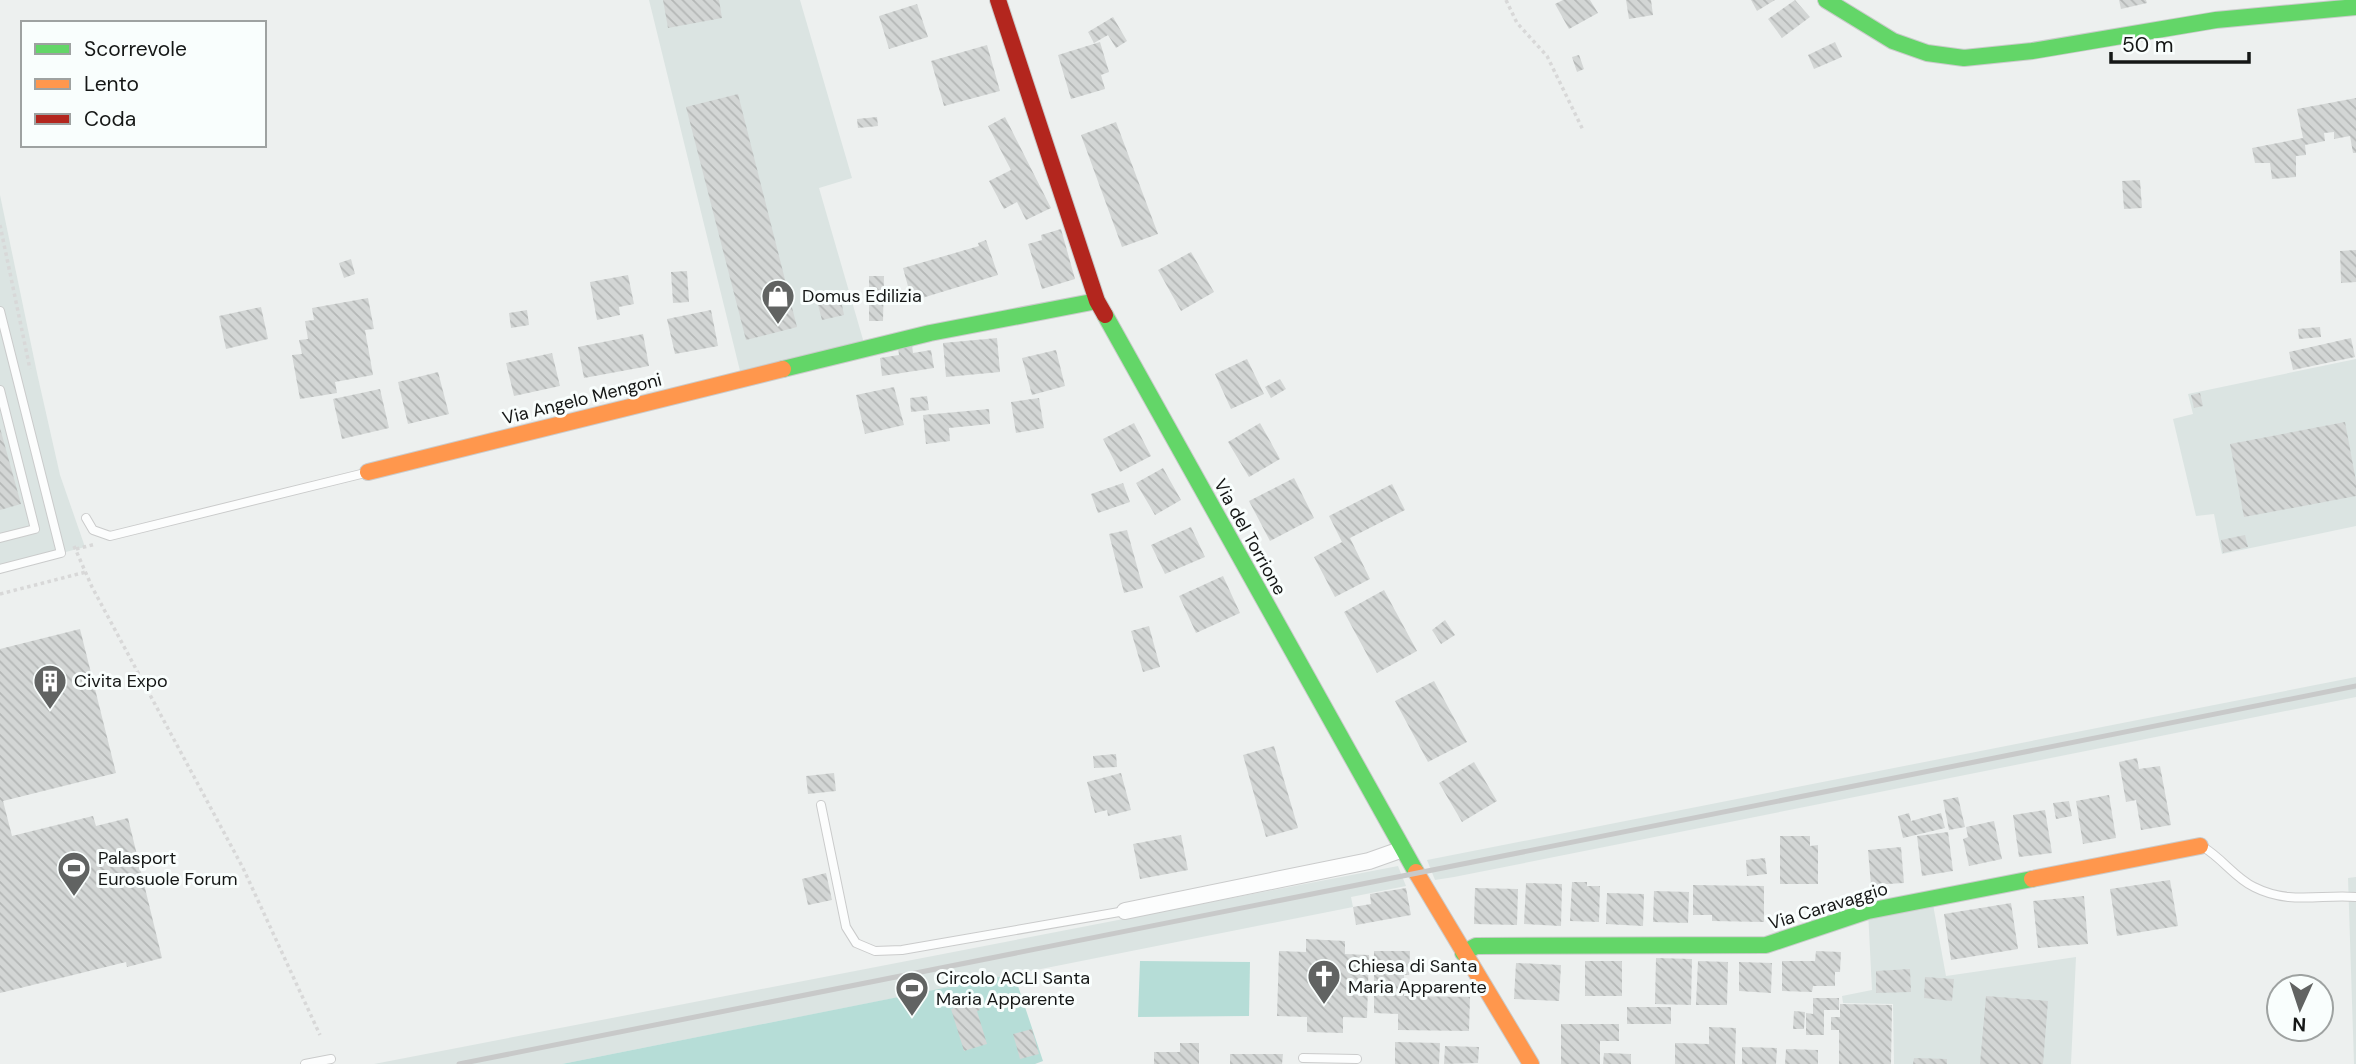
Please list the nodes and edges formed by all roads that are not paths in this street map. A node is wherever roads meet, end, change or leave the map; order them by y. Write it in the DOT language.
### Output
graph roads {
  1 [pos="998,0"];
  2 [pos="1826,0"];
  3 [pos="2356,7"];
  4 [pos="1097,301"];
  5 [pos="0,311"];
  6 [pos="0,390"];
  7 [pos="368,472"];
  8 [pos="86,518"];
  9 [pos="0,538"];
  10 [pos="0,569"];
  11 [pos="821,805"];
  12 [pos="2200,846"];
  13 [pos="1403,849"];
  14 [pos="2356,897"];
  15 [pos="1125,911"];
  16 [pos="1463,953"];
  17 [pos="1303,1058"];
  18 [pos="331,1059"];
  19 [pos="1357,1059"];
  20 [pos="1330,1061"];
  21 [pos="304,1064"];
  22 [pos="1531,1064"];
  1 -- 4 [label="street, Via del Torrione"];
  2 -- 3 [label="street"];
  4 -- 7 [label="street, Via Angelo Mengoni"];
  4 -- 13 [label="street, Via del Torrione"];
  5 -- 10 [label="lane"];
  6 -- 9 [label="lane"];
  7 -- 8 [label="lane, Via Angelo Mengoni"];
  11 -- 15 [label="lane"];
  12 -- 14 [label="lane"];
  12 -- 16 [label="street, Via Caravaggio"];
  13 -- 15 [label="street"];
  13 -- 16 [label="street, Via del Torrione"];
  16 -- 22 [label="street, Via del Torrione"];
  17 -- 20 [label="lane"];
  18 -- 21 [label="lane"];
  19 -- 20 [label="lane"];
}
